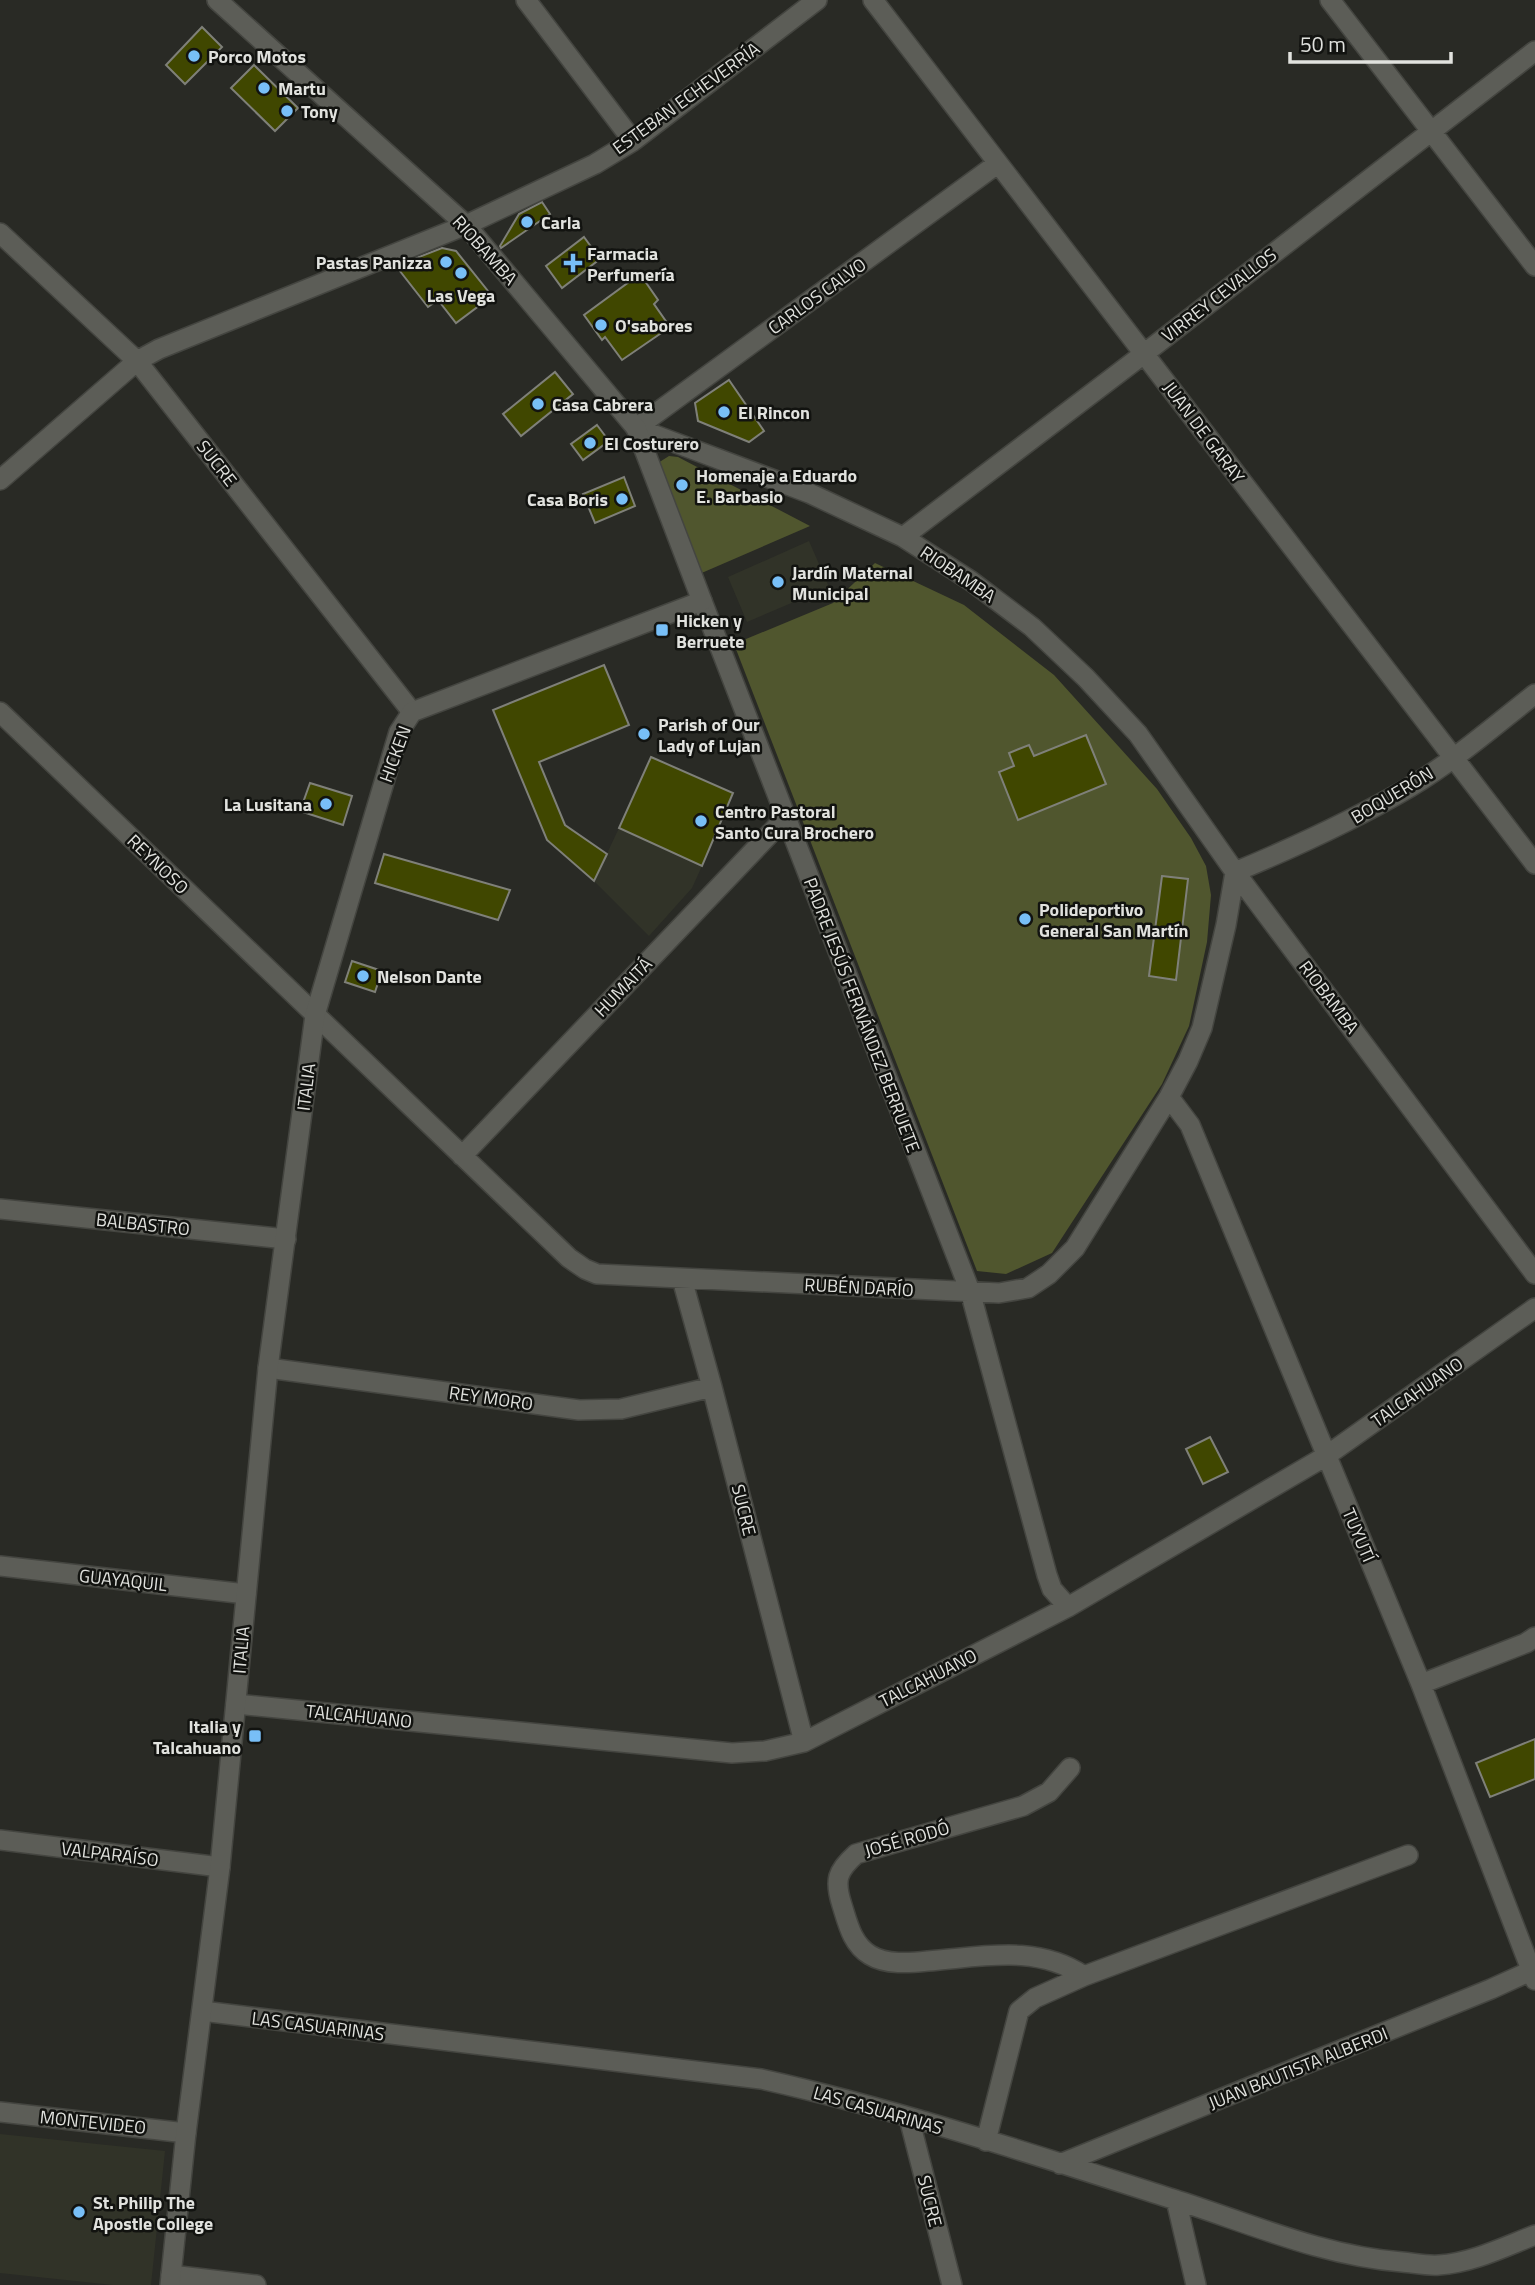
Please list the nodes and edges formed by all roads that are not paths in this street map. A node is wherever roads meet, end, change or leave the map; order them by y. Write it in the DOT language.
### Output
graph roads {
  1 [pos="217,0"];
  2 [pos="526,0"];
  3 [pos="817,0"];
  4 [pos="873,0"];
  5 [pos="1330,0"];
  6 [pos="1535,51"];
  7 [pos="1430,130"];
  8 [pos="633,141"];
  9 [pos="997,164"];
  10 [pos="466,225"];
  11 [pos="0,233"];
  12 [pos="1535,267"];
  13 [pos="1144,353"];
  14 [pos="137,362"];
  15 [pos="636,428"];
  16 [pos="0,480"];
  17 [pos="902,537"];
  18 [pos="702,601"];
  19 [pos="1535,694"];
  20 [pos="0,712"];
  21 [pos="412,712"];
  22 [pos="1453,757"];
  23 [pos="785,818"];
  24 [pos="1535,864"];
  25 [pos="1235,872"];
  26 [pos="315,1015"];
  27 [pos="1170,1097"];
  28 [pos="462,1156"];
  29 [pos="0,1209"];
  30 [pos="286,1239"];
  31 [pos="1535,1274"];
  32 [pos="682,1279"];
  33 [pos="970,1292"];
  34 [pos="1535,1308"];
  35 [pos="268,1368"];
  36 [pos="712,1387"];
  37 [pos="1326,1456"];
  38 [pos="0,1566"];
  39 [pos="246,1594"];
  40 [pos="1068,1607"];
  41 [pos="1535,1637"];
  42 [pos="1421,1684"];
  43 [pos="236,1704"];
  44 [pos="804,1742"];
  45 [pos="1070,1768"];
  46 [pos="0,1840"];
  47 [pos="1408,1854"];
  48 [pos="220,1867"];
  49 [pos="1534,1973"];
  50 [pos="1084,1976"];
  51 [pos="202,2011"];
  52 [pos="0,2112"];
  53 [pos="909,2118"];
  54 [pos="186,2133"];
  55 [pos="986,2141"];
  56 [pos="1060,2164"];
  57 [pos="1176,2200"];
  58 [pos="1535,2235"];
  59 [pos="170,2280"];
  60 [pos="256,2285"];
  61 [pos="952,2285"];
  62 [pos="1196,2285"];
  1 -- 10 [label="street, RIOBAMBA"];
  2 -- 8 [label="street"];
  3 -- 8 [label="street, ESTEBAN ECHEVERRÍA"];
  4 -- 9 [label="street, JUAN DE GARAY"];
  5 -- 7 [label="street"];
  6 -- 7 [label="street, VIRREY CEVALLOS"];
  7 -- 12 [label="street"];
  7 -- 13 [label="street, VIRREY CEVALLOS"];
  8 -- 10 [label="street, ESTEBAN ECHEVERRÍA"];
  9 -- 13 [label="street, JUAN DE GARAY"];
  9 -- 15 [label="street, CARLOS CALVO"];
  10 -- 14 [label="street, ESTEBAN ECHEVERRÍA"];
  10 -- 15 [label="street, RIOBAMBA"];
  11 -- 14 [label="street, SUCRE"];
  13 -- 17 [label="street, VIRREY CEVALLOS"];
  13 -- 22 [label="street, JUAN DE GARAY"];
  14 -- 16 [label="street, ESTEBAN ECHEVERRÍA"];
  14 -- 21 [label="street, SUCRE"];
  15 -- 17 [label="street, RIOBAMBA"];
  15 -- 18 [label="street, PADRE JESÚS FERNÁNDEZ BERRUETE"];
  17 -- 25 [label="street, RIOBAMBA"];
  18 -- 21 [label="street, HICKEN"];
  18 -- 23 [label="street, PADRE JESÚS FERNÁNDEZ BERRUETE"];
  19 -- 22 [label="street, BOQUERÓN"];
  20 -- 26 [label="street, REYNOSO"];
  21 -- 26 [label="street, HICKEN"];
  22 -- 24 [label="street, JUAN DE GARAY"];
  22 -- 25 [label="street, BOQUERÓN"];
  23 -- 28 [label="street, HUMAITÁ"];
  23 -- 33 [label="street, PADRE JESÚS FERNÁNDEZ BERRUETE"];
  25 -- 27 [label="street, RUBÉN DARÍO"];
  25 -- 31 [label="street, RIOBAMBA"];
  26 -- 28 [label="street, RUBÉN DARÍO"];
  26 -- 30 [label="street, ITALIA"];
  27 -- 33 [label="street, RUBÉN DARÍO"];
  27 -- 37 [label="street, TUYUTÍ"];
  28 -- 32 [label="street, RUBÉN DARÍO"];
  29 -- 30 [label="street, BALBASTRO"];
  30 -- 35 [label="street, ITALIA"];
  32 -- 33 [label="street, RUBÉN DARÍO"];
  32 -- 36 [label="street, SUCRE"];
  33 -- 40 [label="street, PADRE JESÚS FERNÁNDEZ BERRUETE"];
  34 -- 37 [label="street, TALCAHUANO"];
  35 -- 36 [label="street, REY MORO"];
  35 -- 39 [label="street, ITALIA"];
  36 -- 44 [label="street, SUCRE"];
  37 -- 40 [label="street, TALCAHUANO"];
  37 -- 42 [label="street, TUYUTÍ"];
  38 -- 39 [label="street, GUAYAQUIL"];
  39 -- 43 [label="street, ITALIA"];
  40 -- 44 [label="street, TALCAHUANO"];
  41 -- 42 [label="street"];
  42 -- 49 [label="street, TUYUTÍ"];
  43 -- 44 [label="street, TALCAHUANO"];
  43 -- 48 [label="street, ITALIA"];
  45 -- 50 [label="street, JOSÉ RODÓ"];
  46 -- 48 [label="street, VALPARAÍSO"];
  47 -- 50 [label="street"];
  48 -- 51 [label="street, ITALIA"];
  49 -- 56 [label="street, JUAN BAUTISTA ALBERDI"];
  50 -- 55 [label="street"];
  51 -- 53 [label="street, LAS CASUARINAS"];
  51 -- 54 [label="street, ITALIA"];
  52 -- 54 [label="street, MONTEVIDEO"];
  53 -- 55 [label="street, LAS CASUARINAS"];
  53 -- 61 [label="street, SUCRE"];
  54 -- 59 [label="street, ITALIA"];
  55 -- 56 [label="street, LAS CASUARINAS"];
  56 -- 57 [label="street, LAS CASUARINAS"];
  57 -- 58 [label="street, LAS CASUARINAS"];
  57 -- 62 [label="street"];
  59 -- 60 [label="street"];
}
